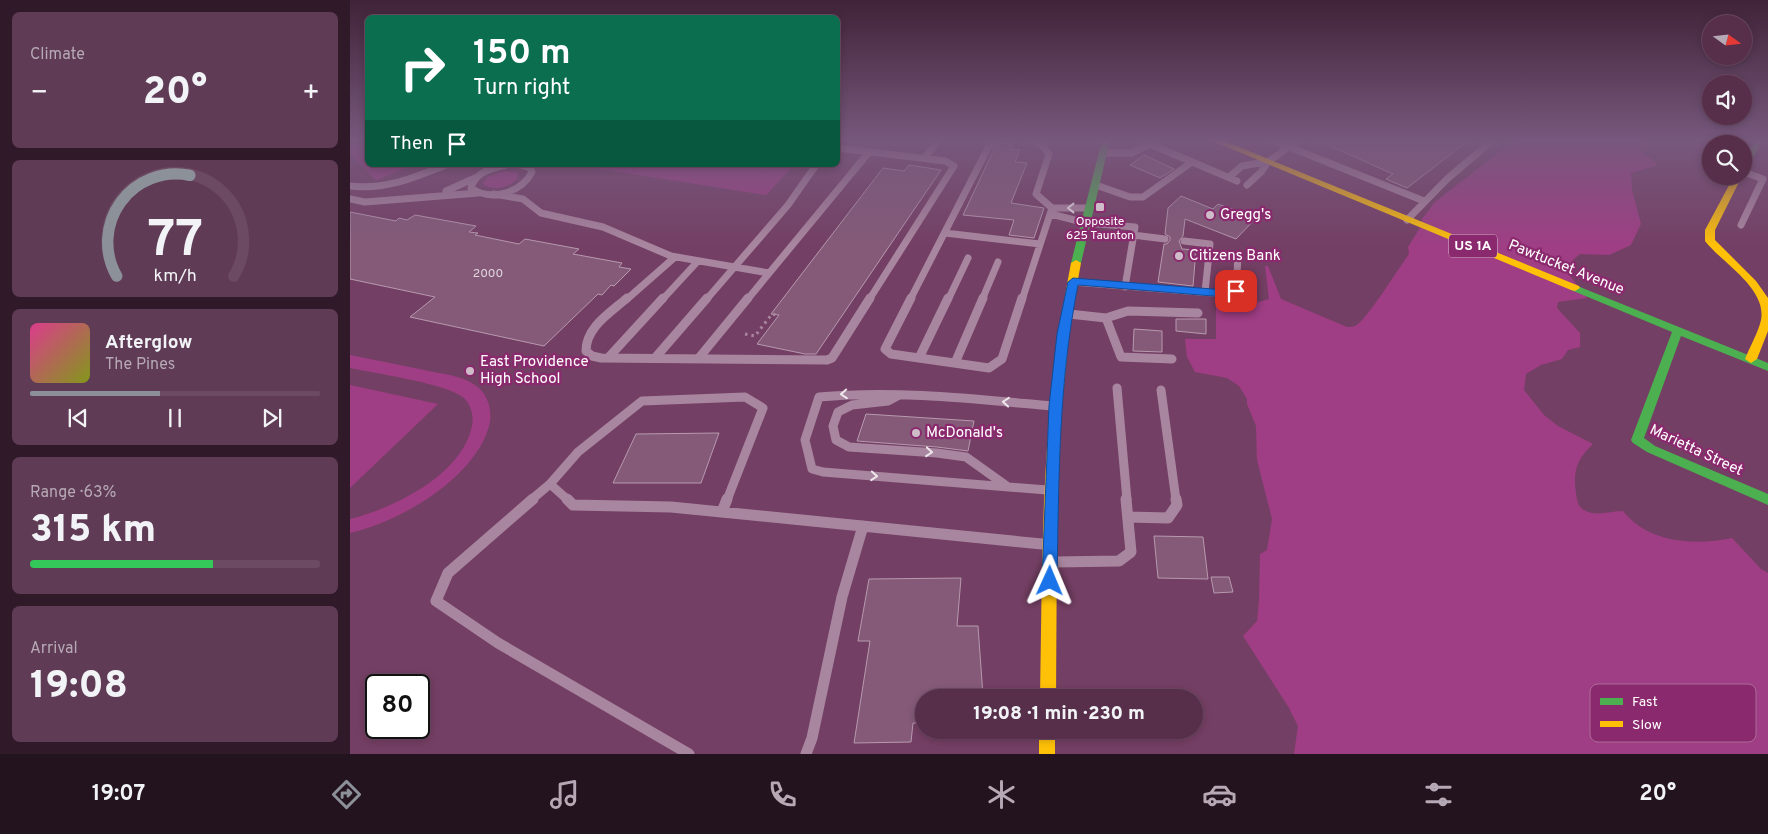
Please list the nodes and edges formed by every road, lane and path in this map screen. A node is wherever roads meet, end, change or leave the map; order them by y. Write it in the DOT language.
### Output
graph roads {
  1 [pos="420,175"];
  2 [pos="479,175"];
  3 [pos="480,175"];
  4 [pos="530,175"];
  5 [pos="809,175"];
  6 [pos="850,175"];
  7 [pos="948,175"];
  8 [pos="974,175"];
  9 [pos="1042,175"];
  10 [pos="1097,175"];
  11 [pos="1174,175"];
  12 [pos="1222,175"];
  13 [pos="1232,175"];
  14 [pos="1258,175"];
  15 [pos="1300,175"];
  16 [pos="1359,175"];
  17 [pos="1451,175"];
  18 [pos="1753,175"];
  19 [pos="1229,178"];
  20 [pos="1766,180"];
  21 [pos="1237,181"];
  22 [pos="526,182"];
  23 [pos="1095,184"];
  24 [pos="1247,185"];
  25 [pos="1733,185"];
  26 [pos="350,186"];
  27 [pos="478,193"];
  28 [pos="494,194"];
  29 [pos="434,195"];
  30 [pos="350,199"];
  31 [pos="523,199"];
  32 [pos="1424,201"];
  33 [pos="1090,208"];
  34 [pos="1052,211"];
  35 [pos="1407,220"];
  36 [pos="1086,223"];
  37 [pos="1741,225"];
  38 [pos="1134,231"];
  39 [pos="945,233"];
  40 [pos="1164,238"];
  41 [pos="1184,241"];
  42 [pos="1040,244"];
  43 [pos="1238,256"];
  44 [pos="675,257"];
  45 [pos="968,258"];
  46 [pos="698,261"];
  47 [pos="998,262"];
  48 [pos="734,268"];
  49 [pos="769,273"];
  50 [pos="1073,282"];
  51 [pos="1125,287"];
  52 [pos="1205,292"];
  53 [pos="1198,313"];
  54 [pos="1066,314"];
  55 [pos="777,315"];
  56 [pos="1106,318"];
  57 [pos="1678,329"];
  58 [pos="745,334"];
  59 [pos="608,358"];
  60 [pos="655,358"];
  61 [pos="919,358"];
  62 [pos="698,359"];
  63 [pos="1172,359"];
  64 [pos="1751,359"];
  65 [pos="955,364"];
  66 [pos="1768,367"];
  67 [pos="1117,388"];
  68 [pos="1161,390"];
  69 [pos="899,395"];
  70 [pos="1055,406"];
  71 [pos="550,484"];
  72 [pos="1008,486"];
  73 [pos="1051,490"];
  74 [pos="1768,500"];
  75 [pos="722,512"];
  76 [pos="1128,517"];
  77 [pos="863,526"];
  78 [pos="1050,544"];
  79 [pos="1050,562"];
  80 [pos="1048,689"];
  81 [pos="1047,739"];
  82 [pos="689,754"];
  83 [pos="806,754"];
  84 [pos="1047,754"];
  1 -- 26 [label="lane"];
  2 -- 29 [label="lane"];
  3 -- 27 [label="lane"];
  4 -- 22 [label="lane"];
  5 -- 48 [label="lane"];
  6 -- 49 [label="lane"];
  7 -- 62 [label="lane"];
  8 -- 39 [label="lane"];
  9 -- 34 [label="lane"];
  10 -- 23 [label="main road"];
  11 -- 23 [label="lane"];
  12 -- 19 [label="lane"];
  13 -- 19 [label="lane"];
  14 -- 24 [label="lane"];
  15 -- 35 [label="main road, Pawtucket Avenue / US 1A"];
  16 -- 32 [label="lane"];
  17 -- 32 [label="lane"];
  18 -- 20 [label="lane"];
  19 -- 21 [label="lane"];
  20 -- 37 [label="lane"];
  22 -- 28 [label="lane"];
  22 -- 31 [label="lane"];
  23 -- 33 [label="main road"];
  25 -- 64 [label="main road"];
  27 -- 28 [label="lane"];
  27 -- 29 [label="lane"];
  28 -- 31 [label="lane"];
  29 -- 30 [label="lane"];
  31 -- 44 [label="lane"];
  32 -- 35 [label="lane"];
  33 -- 34 [label="lane, one-way"];
  33 -- 36 [label="main road"];
  34 -- 36 [label="lane"];
  34 -- 42 [label="lane"];
  35 -- 57 [label="main road, Pawtucket Avenue / US 1A"];
  36 -- 38 [label="lane"];
  36 -- 50 [label="main road"];
  38 -- 40 [label="lane"];
  38 -- 51 [label="lane"];
  39 -- 42 [label="lane"];
  39 -- 61 [label="lane"];
  41 -- 52 [label="lane"];
  42 -- 65 [label="lane"];
  43 -- 52 [label="lane"];
  44 -- 46 [label="lane"];
  44 -- 59 [label="lane"];
  45 -- 61 [label="lane"];
  46 -- 48 [label="lane"];
  46 -- 59 [label="lane"];
  47 -- 65 [label="lane"];
  48 -- 49 [label="lane"];
  48 -- 60 [label="lane"];
  49 -- 62 [label="lane"];
  50 -- 51 [label="lane"];
  50 -- 54 [label="main road"];
  51 -- 52 [label="lane"];
  53 -- 56 [label="lane"];
  54 -- 56 [label="lane"];
  54 -- 70 [label="main road"];
  55 -- 58 [label="path"];
  56 -- 63 [label="lane"];
  57 -- 64 [label="main road, Pawtucket Avenue / US 1A"];
  57 -- 74 [label="main road, Marietta Street"];
  59 -- 60 [label="lane"];
  60 -- 62 [label="lane"];
  61 -- 65 [label="lane"];
  64 -- 66 [label="main road, Pawtucket Avenue / US 1A"];
  67 -- 76 [label="lane"];
  68 -- 76 [label="lane"];
  70 -- 69 [label="lane, one-way"];
  69 -- 72 [label="lane, one-way"];
  69 -- 72 [label="lane, one-way"];
  70 -- 73 [label="main road"];
  71 -- 75 [label="lane"];
  71 -- 75 [label="lane"];
  71 -- 82 [label="lane"];
  72 -- 73 [label="lane"];
  73 -- 78 [label="main road"];
  75 -- 77 [label="lane"];
  76 -- 79 [label="lane"];
  77 -- 78 [label="lane"];
  77 -- 83 [label="lane"];
  78 -- 79 [label="main road"];
  79 -- 80 [label="main road"];
  81 -- 84 [label="main road"];
}
